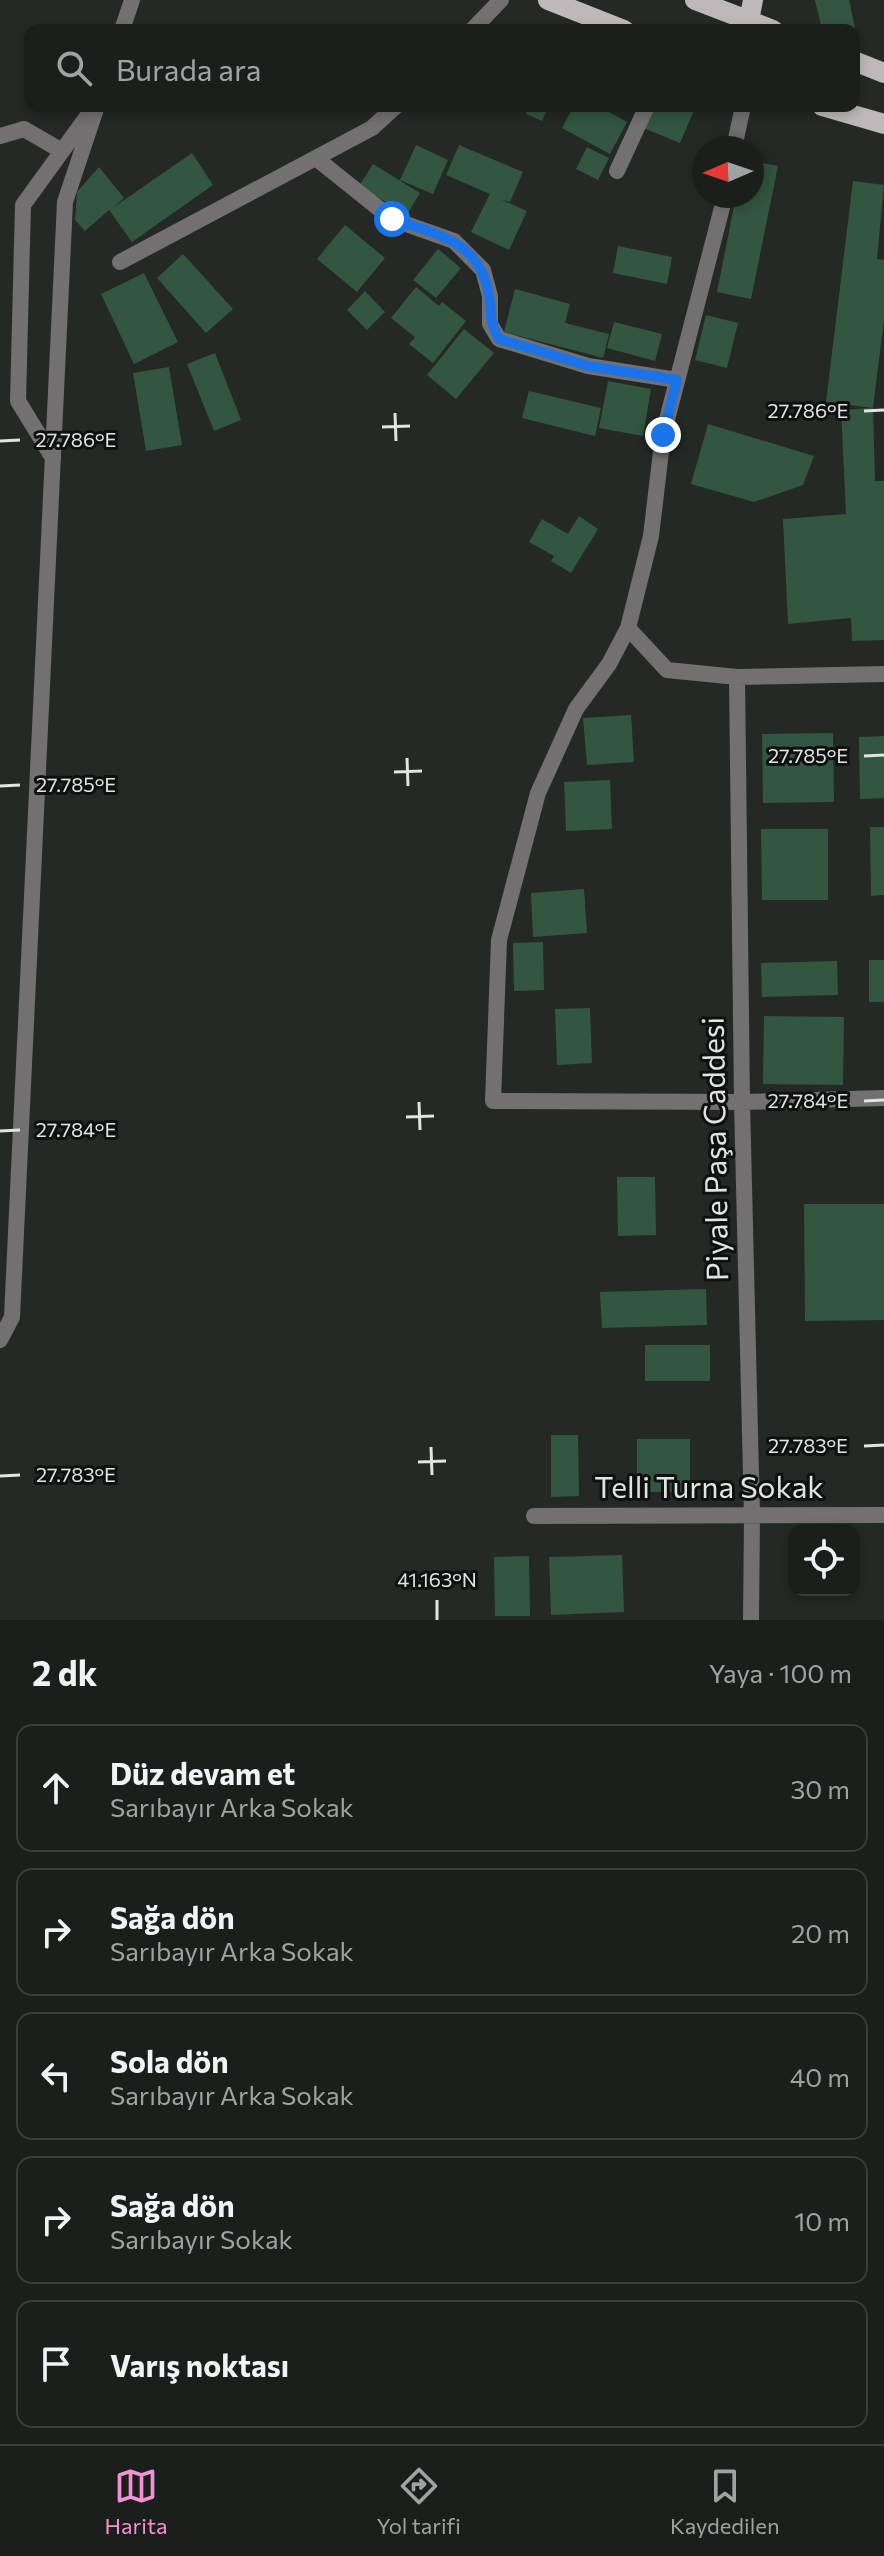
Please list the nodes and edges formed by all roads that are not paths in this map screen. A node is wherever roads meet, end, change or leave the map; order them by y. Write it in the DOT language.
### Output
graph roads {
  1 [pos="132,0"];
  2 [pos="501,0"];
  3 [pos="548,0"];
  4 [pos="695,0"];
  5 [pos="753,0"];
  6 [pos="749,21"];
  7 [pos="124,24"];
  8 [pos="478,24"];
  9 [pos="609,24"];
  10 [pos="757,24"];
  11 [pos="860,63"];
  12 [pos="884,73"];
  13 [pos="91,112"];
  14 [pos="94,112"];
  15 [pos="389,112"];
  16 [pos="644,112"];
  17 [pos="742,112"];
  18 [pos="843,112"];
  19 [pos="884,124"];
  20 [pos="0,136"];
  21 [pos="737,136"];
  22 [pos="62,151"];
  23 [pos="317,159"];
  24 [pos="617,171"];
  25 [pos="722,208"];
  26 [pos="120,262"];
  27 [pos="677,380"];
  28 [pos="53,458"];
  29 [pos="628,628"];
  30 [pos="884,674"];
  31 [pos="737,677"];
  32 [pos="884,1098"];
  33 [pos="742,1102"];
  34 [pos="0,1340"];
  35 [pos="884,1515"];
  36 [pos="534,1516"];
  37 [pos="752,1516"];
  38 [pos="751,1620"];
  1 -- 7 [label="street"];
  2 -- 8 [label="street"];
  3 -- 9 [label="main road"];
  4 -- 6 [label="main road"];
  5 -- 6 [label="main road"];
  6 -- 10 [label="main road"];
  11 -- 12 [label="main road"];
  13 -- 22 [label="street"];
  14 -- 28 [label="street"];
  15 -- 23 [label="street"];
  16 -- 24 [label="street"];
  17 -- 21 [label="street"];
  18 -- 19 [label="main road"];
  20 -- 22 [label="street"];
  22 -- 28 [label="street"];
  23 -- 26 [label="street"];
  23 -- 27 [label="street"];
  25 -- 27 [label="street"];
  27 -- 29 [label="street"];
  28 -- 34 [label="street"];
  29 -- 31 [label="street"];
  29 -- 33 [label="street"];
  30 -- 31 [label="street"];
  31 -- 33 [label="street, Piyale Paşa Caddesi"];
  32 -- 33 [label="street"];
  33 -- 37 [label="street, Piyale Paşa Caddesi"];
  35 -- 37 [label="street, Telli Turna Sokak"];
  36 -- 37 [label="street, Telli Turna Sokak"];
  37 -- 38 [label="street, Piyale Paşa Caddesi"];
}
